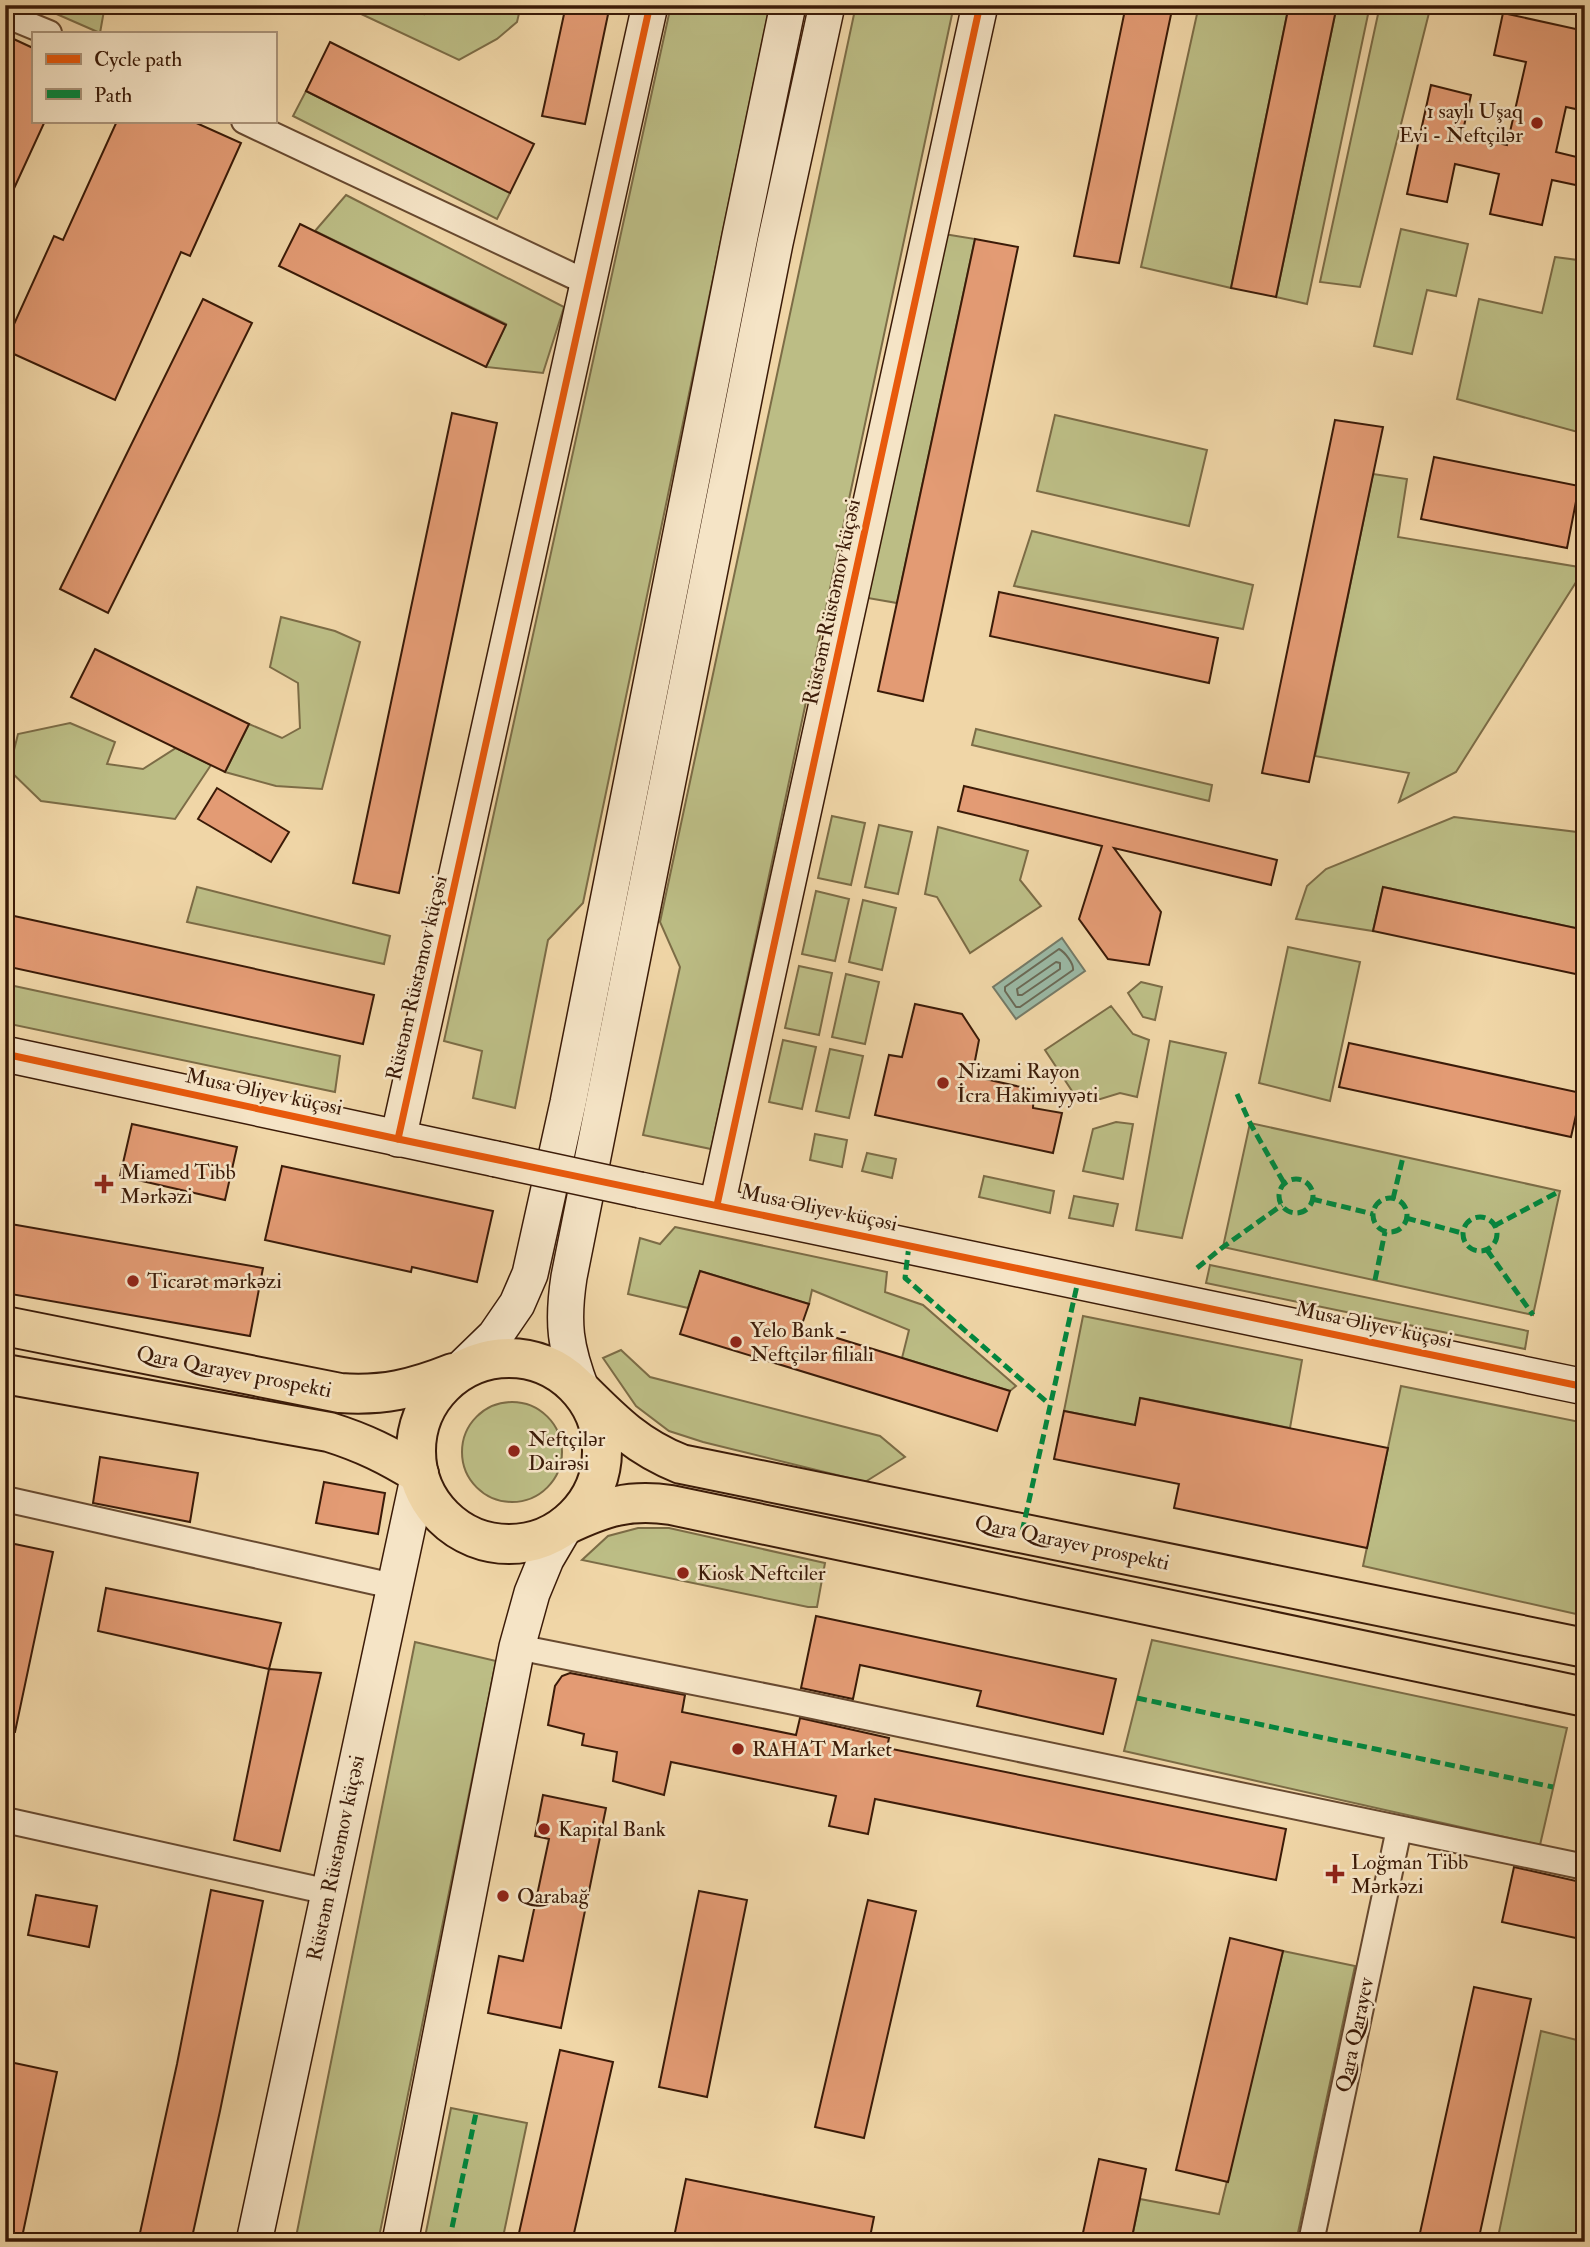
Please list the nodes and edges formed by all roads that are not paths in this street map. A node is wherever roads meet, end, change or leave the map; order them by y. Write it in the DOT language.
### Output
graph roads {
  1 [pos="650,5"];
  2 [pos="789,5"];
  3 [pos="827,5"];
  4 [pos="980,5"];
  5 [pos="5,15"];
  6 [pos="47,32"];
  7 [pos="246,122"];
  8 [pos="588,283"];
  9 [pos="5,1054"];
  10 [pos="398,1139"];
  11 [pos="717,1205"];
  12 [pos="5,1326"];
  13 [pos="461,1369"];
  14 [pos="5,1374"];
  15 [pos="1585,1387"];
  16 [pos="582,1391"];
  17 [pos="419,1474"];
  18 [pos="5,1499"];
  19 [pos="566,1525"];
  20 [pos="393,1586"];
  21 [pos="517,1647"];
  22 [pos="1585,1648"];
  23 [pos="1585,1697"];
  24 [pos="5,1820"];
  25 [pos="1399,1829"];
  26 [pos="1585,1867"];
  27 [pos="329,1892"];
  28 [pos="254,2242"];
  29 [pos="400,2242"];
  30 [pos="1311,2242"];
  1 -- 8 [label="main road, Rüstəm Rüstəmov küçəsi"];
  2 -- 13 [label="main road"];
  3 -- 16 [label="main road"];
  4 -- 11 [label="main road, Rüstəm Rüstəmov küçəsi"];
  5 -- 6 [label="street"];
  7 -- 8 [label="street"];
  8 -- 10 [label="main road, Rüstəm Rüstəmov küçəsi"];
  9 -- 10 [label="main road, Musa Əliyev küçəsi"];
  10 -- 11 [label="main road, Musa Əliyev küçəsi, bridge"];
  11 -- 15 [label="main road, Musa Əliyev küçəsi"];
  12 -- 13 [label="main road, Qara Qarayev prospekti"];
  13 -- 16 [label="main road"];
  13 -- 17 [label="main road"];
  14 -- 17 [label="main road, Qara Qarayev prospekti"];
  16 -- 19 [label="main road"];
  16 -- 22 [label="main road, Qara Qarayev prospekti"];
  17 -- 19 [label="main road"];
  17 -- 20 [label="main road, Rüstəm Rüstəmov küçəsi"];
  18 -- 20 [label="street"];
  19 -- 21 [label="main road"];
  19 -- 23 [label="main road"];
  20 -- 27 [label="main road, Rüstəm Rüstəmov küçəsi"];
  21 -- 25 [label="street"];
  21 -- 29 [label="main road"];
  24 -- 27 [label="street"];
  25 -- 26 [label="street"];
  25 -- 30 [label="street, Qara Qarayev"];
  27 -- 28 [label="main road, Rüstəm Rüstəmov küçəsi"];
}
